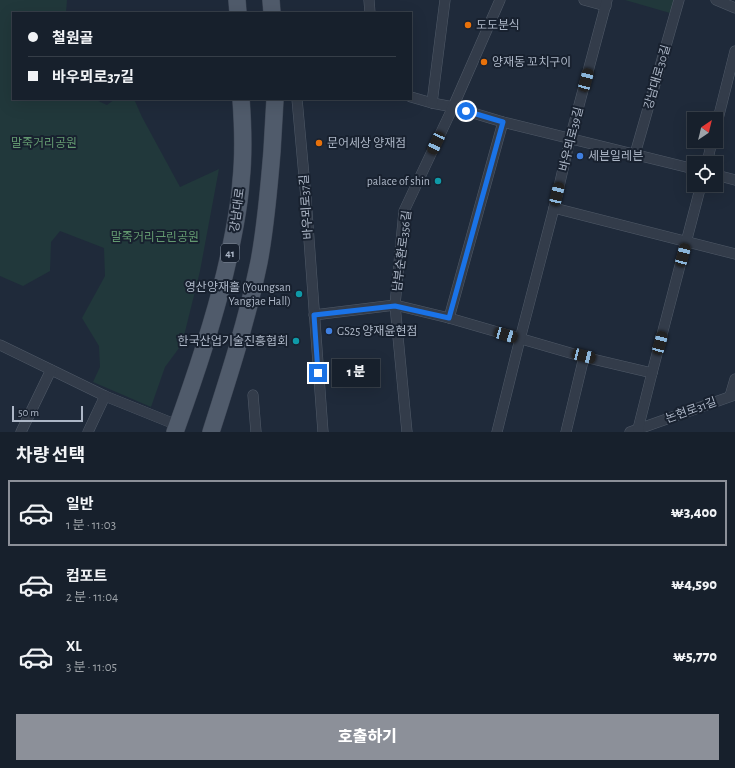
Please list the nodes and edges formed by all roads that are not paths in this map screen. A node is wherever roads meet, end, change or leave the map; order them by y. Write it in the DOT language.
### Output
graph roads {
  1 [pos="236,0"];
  2 [pos="271,0"];
  3 [pos="369,0"];
  4 [pos="445,0"];
  5 [pos="500,0"];
  6 [pos="584,0"];
  7 [pos="678,0"];
  8 [pos="716,0"];
  9 [pos="606,3"];
  10 [pos="735,8"];
  11 [pos="238,12"];
  12 [pos="272,12"];
  13 [pos="370,12"];
  14 [pos="735,51"];
  15 [pos="412,97"];
  16 [pos="241,100"];
  17 [pos="275,100"];
  18 [pos="297,100"];
  19 [pos="432,103"];
  20 [pos="453,107"];
  21 [pos="720,112"];
  22 [pos="503,122"];
  23 [pos="570,139"];
  24 [pos="635,154"];
  25 [pos="687,167"];
  26 [pos="723,177"];
  27 [pos="735,180"];
  28 [pos="699,192"];
  29 [pos="554,208"];
  30 [pos="686,241"];
  31 [pos="735,254"];
  32 [pos="395,306"];
  33 [pos="314,315"];
  34 [pos="449,318"];
  35 [pos="520,339"];
  36 [pos="0,345"];
  37 [pos="584,356"];
  38 [pos="51,370"];
  39 [pos="652,373"];
  40 [pos="735,379"];
  41 [pos="253,395"];
  42 [pos="733,395"];
  43 [pos="105,396"];
  44 [pos="176,429"];
  45 [pos="635,431"];
  46 [pos="21,432"];
  47 [pos="88,432"];
  48 [pos="211,432"];
  49 [pos="256,432"];
  50 [pos="322,432"];
  51 [pos="407,432"];
  52 [pos="497,432"];
  53 [pos="566,432"];
  1 -- 11 [label="main road"];
  2 -- 12 [label="main road"];
  3 -- 13 [label="street"];
  4 -- 19 [label="street"];
  5 -- 20 [label="street, 남부순환로356길"];
  6 -- 9 [label="street"];
  7 -- 24 [label="street, 강남대로30길"];
  8 -- 10 [label="street"];
  9 -- 23 [label="street, 바우뫼로39길"];
  14 -- 21 [label="street"];
  15 -- 19 [label="street"];
  16 -- 44 [label="main road, 강남대로 / 41"];
  17 -- 48 [label="main road"];
  18 -- 33 [label="street, 바우뫼로37길"];
  19 -- 20 [label="street"];
  20 -- 22 [label="street"];
  20 -- 32 [label="street, 남부순환로356길"];
  22 -- 23 [label="street"];
  22 -- 34 [label="street"];
  23 -- 24 [label="street"];
  23 -- 29 [label="street, 바우뫼로39길"];
  24 -- 25 [label="street"];
  26 -- 27 [label="street"];
  28 -- 30 [label="street"];
  29 -- 30 [label="street"];
  29 -- 35 [label="street, 바우뫼로39길"];
  30 -- 31 [label="street"];
  30 -- 39 [label="street"];
  32 -- 33 [label="street"];
  32 -- 34 [label="street, 남부순환로356길"];
  32 -- 51 [label="street, 남부순환로356길"];
  33 -- 50 [label="street, 바우뫼로37길"];
  34 -- 35 [label="street, 남부순환로356길"];
  35 -- 37 [label="street"];
  35 -- 52 [label="street, 바우뫼로39길"];
  36 -- 38 [label="street"];
  37 -- 39 [label="street"];
  37 -- 53 [label="street"];
  38 -- 43 [label="street"];
  38 -- 46 [label="street"];
  39 -- 45 [label="street"];
  40 -- 42 [label="street, 논현로31길"];
  41 -- 49 [label="street"];
  42 -- 45 [label="street, 논현로31길"];
  43 -- 44 [label="street"];
  43 -- 47 [label="street"];
}
